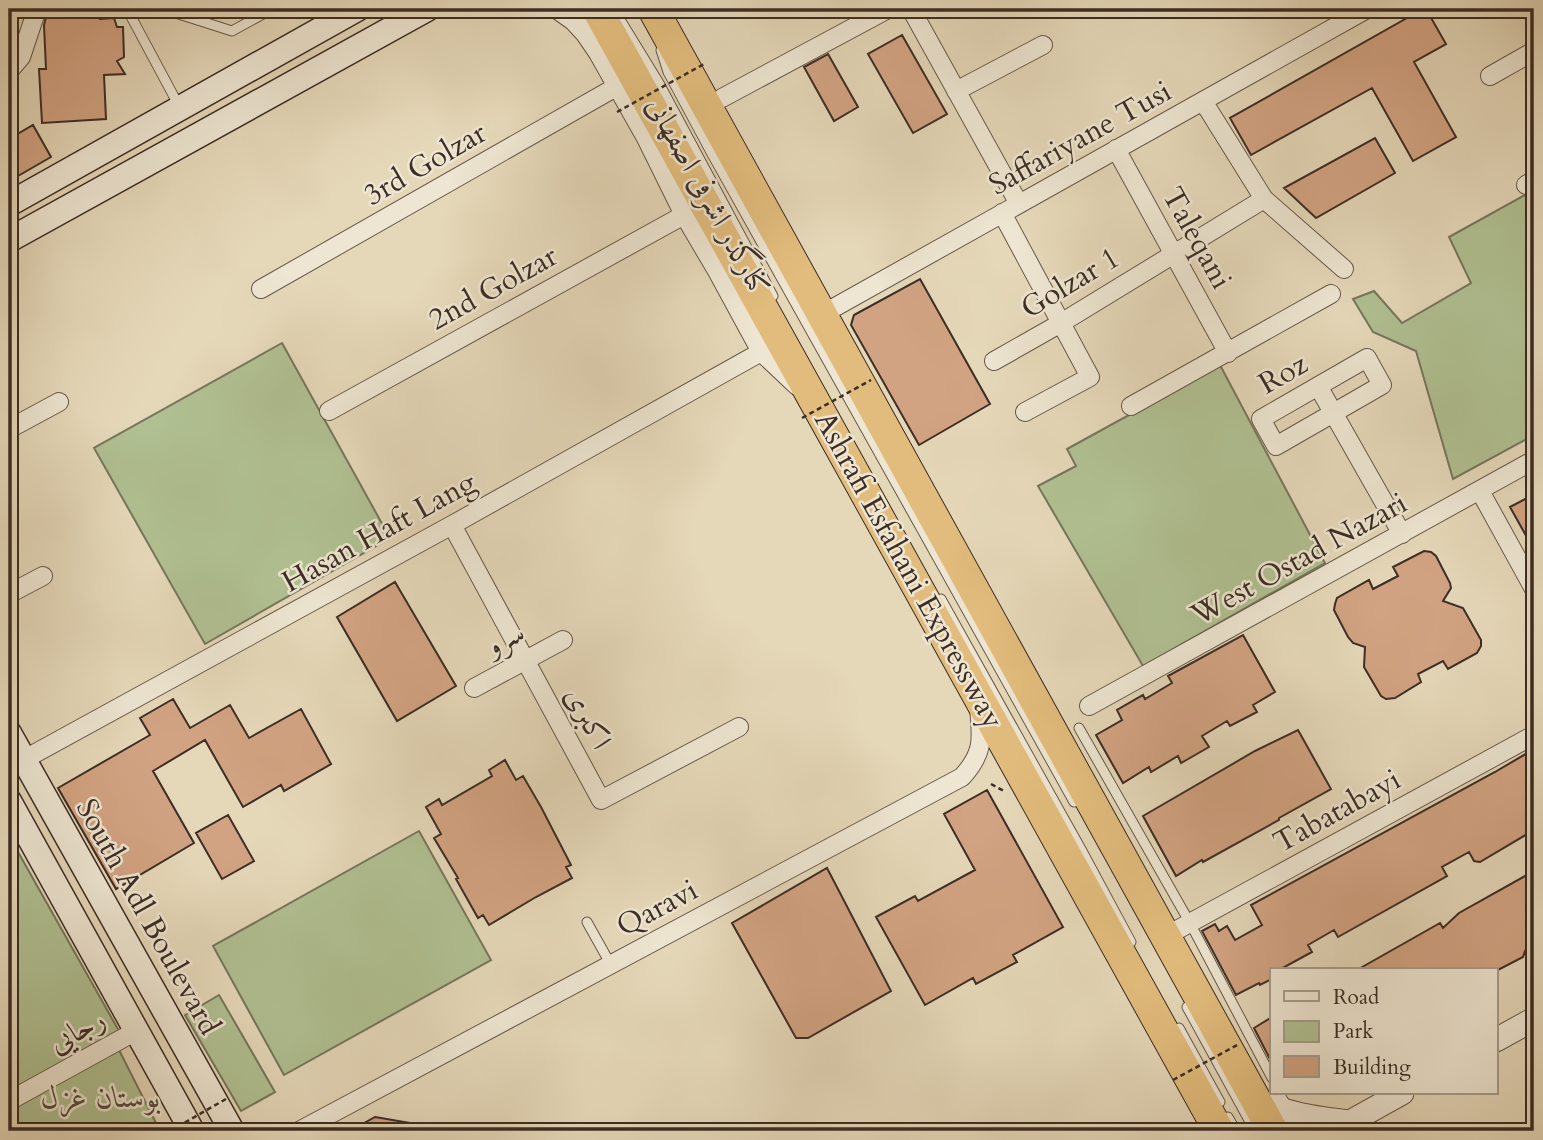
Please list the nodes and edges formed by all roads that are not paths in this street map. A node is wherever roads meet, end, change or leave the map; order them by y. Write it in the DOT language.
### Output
graph roads {
  1 [pos="37,9"];
  2 [pos="127,9"];
  3 [pos="163,9"];
  4 [pos="272,9"];
  5 [pos="356,9"];
  6 [pos="426,9"];
  7 [pos="556,9"];
  8 [pos="574,9"];
  9 [pos="598,9"];
  10 [pos="888,9"];
  11 [pos="911,9"];
  12 [pos="1367,9"];
  13 [pos="655,21"];
  14 [pos="618,45"];
  15 [pos="1043,45"];
  16 [pos="1534,51"];
  17 [pos="9,71"];
  18 [pos="1490,76"];
  19 [pos="617,87"];
  20 [pos="957,91"];
  21 [pos="722,98"];
  22 [pos="1203,101"];
  23 [pos="180,107"];
  24 [pos="1116,149"];
  25 [pos="1264,199"];
  26 [pos="9,204"];
  27 [pos="1019,204"];
  28 [pos="1002,214"];
  29 [pos="684,215"];
  30 [pos="9,240"];
  31 [pos="1174,253"];
  32 [pos="1344,269"];
  33 [pos="261,289"];
  34 [pos="1331,295"];
  35 [pos="777,303"];
  36 [pos="821,315"];
  37 [pos="1061,323"];
  38 [pos="761,352"];
  39 [pos="1228,353"];
  40 [pos="994,360"];
  41 [pos="1318,386"];
  42 [pos="59,402"];
  43 [pos="1131,405"];
  44 [pos="329,411"];
  45 [pos="810,412"];
  46 [pos="1024,412"];
  47 [pos="1333,413"];
  48 [pos="9,429"];
  49 [pos="1534,460"];
  50 [pos="1480,491"];
  51 [pos="452,525"];
  52 [pos="1402,534"];
  53 [pos="43,576"];
  54 [pos="933,585"];
  55 [pos="1534,589"];
  56 [pos="9,594"];
  57 [pos="563,640"];
  58 [pos="525,660"];
  59 [pos="474,688"];
  60 [pos="977,692"];
  61 [pos="1089,706"];
  62 [pos="739,727"];
  63 [pos="1079,727"];
  64 [pos="9,733"];
  65 [pos="1534,735"];
  66 [pos="23,760"];
  67 [pos="9,801"];
  68 [pos="1079,810"];
  69 [pos="587,922"];
  70 [pos="1178,930"];
  71 [pos="1133,947"];
  72 [pos="611,965"];
  73 [pos="1185,1002"];
  74 [pos="1172,1017"];
  75 [pos="1534,1019"];
  76 [pos="136,1031"];
  77 [pos="1498,1040"];
  78 [pos="1270,1093"];
  79 [pos="1400,1094"];
  80 [pos="1200,1096"];
  81 [pos="9,1101"];
  82 [pos="1278,1107"];
  83 [pos="1345,1127"];
  84 [pos="192,1131"];
  85 [pos="232,1131"];
  86 [pos="299,1131"];
  87 [pos="1209,1131"];
  88 [pos="1219,1131"];
  89 [pos="1236,1131"];
  90 [pos="1255,1131"];
  1 -- 17 [label="street"];
  2 -- 23 [label="lane"];
  3 -- 4 [label="lane"];
  5 -- 23 [label="main road"];
  6 -- 30 [label="main road"];
  7 -- 19 [label="street, کنارگذر اشرفی اصفهانی"];
  8 -- 14 [label="main road"];
  9 -- 14 [label="highway, Ashrafi Esfahani Expressway"];
  9 -- 35 [label="lane"];
  10 -- 21 [label="street"];
  11 -- 20 [label="street"];
  12 -- 22 [label="street, Saffariyane Tusi"];
  13 -- 36 [label="highway, Ashrafi Esfahani Expressway"];
  13 -- 68 [label="lane"];
  14 -- 45 [label="highway, Ashrafi Esfahani Expressway"];
  15 -- 20 [label="street"];
  16 -- 18 [label="street"];
  19 -- 29 [label="street, کنارگذر اشرفی اصفهانی"];
  19 -- 33 [label="street, 3rd Golzar"];
  20 -- 27 [label="street"];
  22 -- 24 [label="street, Saffariyane Tusi"];
  22 -- 25 [label="street"];
  23 -- 26 [label="main road"];
  24 -- 27 [label="street, Saffariyane Tusi"];
  24 -- 31 [label="street, Taleqani"];
  25 -- 31 [label="street, Golzar 1"];
  25 -- 32 [label="street"];
  27 -- 28 [label="street, Saffariyane Tusi"];
  28 -- 36 [label="street, Saffariyane Tusi"];
  28 -- 37 [label="street"];
  29 -- 38 [label="street, کنارگذر اشرفی اصفهانی"];
  29 -- 44 [label="street, 2nd Golzar"];
  31 -- 37 [label="street, Golzar 1"];
  31 -- 39 [label="street, Taleqani"];
  34 -- 39 [label="street"];
  36 -- 70 [label="highway, Ashrafi Esfahani Expressway"];
  37 -- 40 [label="street, Golzar 1"];
  37 -- 46 [label="street"];
  38 -- 45 [label="street, کنارگذر اشرفی اصفهانی"];
  38 -- 51 [label="street, Hasan Haft Lang"];
  39 -- 43 [label="street"];
  41 -- 47 [label="street"];
  41 -- 47 [label="street, Roz"];
  41 -- 47 [label="street, Roz"];
  42 -- 48 [label="street"];
  45 -- 60 [label="highway, Ashrafi Esfahani Expressway"];
  47 -- 52 [label="street"];
  49 -- 50 [label="street, West Ostad Nazari"];
  50 -- 52 [label="street, West Ostad Nazari"];
  50 -- 55 [label="street"];
  51 -- 58 [label="street, اکبری"];
  51 -- 66 [label="street, Hasan Haft Lang"];
  52 -- 61 [label="street, West Ostad Nazari"];
  53 -- 56 [label="street"];
  54 -- 71 [label="lane"];
  57 -- 58 [label="street, سرو"];
  58 -- 59 [label="street, سرو"];
  58 -- 62 [label="street, اکبری"];
  60 -- 72 [label="street, Qaravi"];
  60 -- 80 [label="highway, Ashrafi Esfahani Expressway"];
  63 -- 70 [label="lane"];
  64 -- 66 [label="main road, South Adl Boulevard"];
  65 -- 70 [label="street, Tabatabayi"];
  66 -- 85 [label="main road, South Adl Boulevard"];
  67 -- 76 [label="main road"];
  69 -- 72 [label="lane"];
  70 -- 78 [label="highway, Ashrafi Esfahani Expressway"];
  72 -- 86 [label="street, Qaravi"];
  73 -- 90 [label="lane"];
  74 -- 89 [label="lane"];
  75 -- 77 [label="street"];
  76 -- 81 [label="street, رجایی"];
  76 -- 84 [label="main road"];
  79 -- 83 [label="street"];
  80 -- 87 [label="main road"];
  80 -- 88 [label="highway, Ashrafi Esfahani Expressway"];
  82 -- 83 [label="street"];
}
